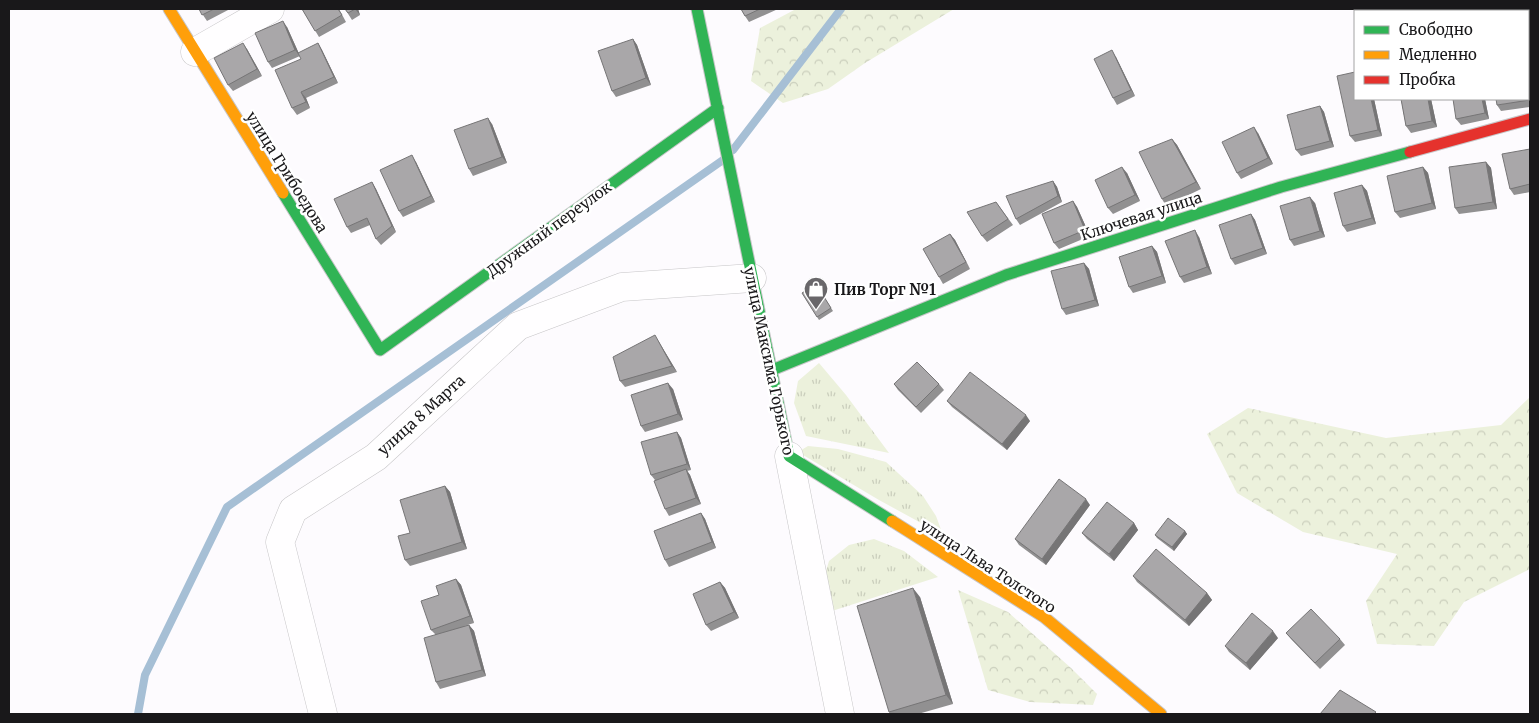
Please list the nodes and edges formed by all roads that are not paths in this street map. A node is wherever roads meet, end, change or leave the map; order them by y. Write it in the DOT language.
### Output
graph roads {
  1 [pos="169,9"];
  2 [pos="270,9"];
  3 [pos="697,9"];
  4 [pos="195,52"];
  5 [pos="718,108"];
  6 [pos="1530,119"];
  7 [pos="752,278"];
  8 [pos="380,350"];
  9 [pos="772,370"];
  10 [pos="789,456"];
  11 [pos="324,714"];
  12 [pos="840,714"];
  13 [pos="1161,714"];
  1 -- 4 [label="street, улица Грибоедова"];
  2 -- 4 [label="street"];
  3 -- 5 [label="street, улица Максима Горького"];
  4 -- 8 [label="street, улица Грибоедова"];
  5 -- 7 [label="street, улица Максима Горького"];
  5 -- 8 [label="street, Дружный переулок"];
  6 -- 9 [label="street, Ключевая улица"];
  7 -- 9 [label="street, улица Максима Горького"];
  7 -- 11 [label="street, улица 8 Марта"];
  9 -- 10 [label="street, улица Максима Горького"];
  10 -- 12 [label="street, улица Максима Горького"];
  10 -- 13 [label="street, улица Льва Толстого"];
}
